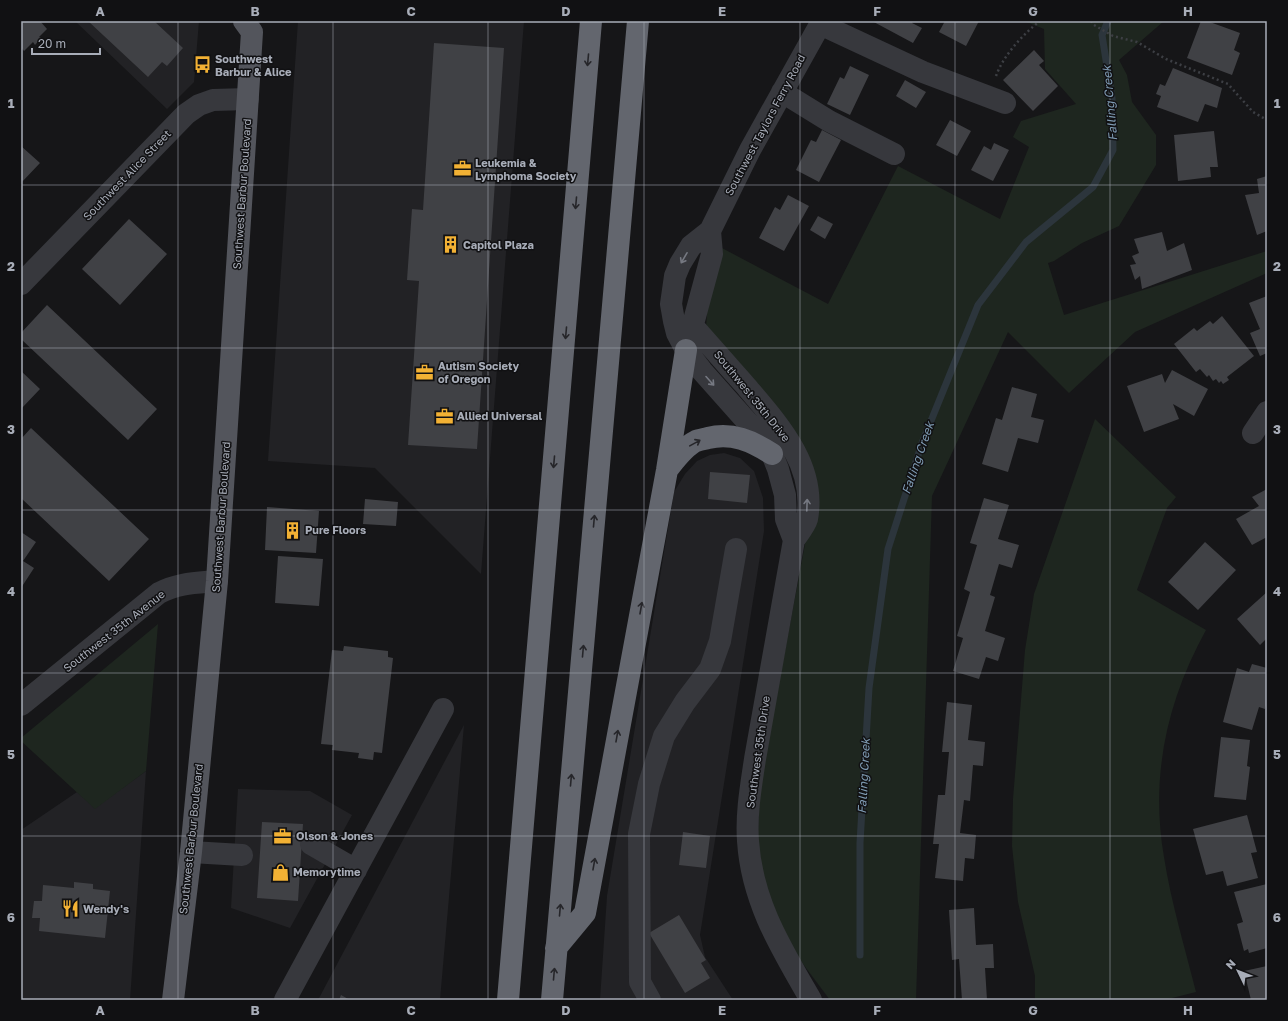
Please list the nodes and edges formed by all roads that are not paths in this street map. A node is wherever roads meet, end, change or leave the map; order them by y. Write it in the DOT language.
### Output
graph roads {
  1 [pos="591,21"];
  2 [pos="638,21"];
  3 [pos="821,23"];
  4 [pos="253,25"];
  5 [pos="782,92"];
  6 [pos="248,99"];
  7 [pos="1005,103"];
  8 [pos="894,154"];
  9 [pos="710,231"];
  10 [pos="21,284"];
  11 [pos="692,325"];
  12 [pos="686,350"];
  13 [pos="1267,412"];
  14 [pos="1253,433"];
  15 [pos="772,454"];
  16 [pos="667,470"];
  17 [pos="794,540"];
  18 [pos="736,549"];
  19 [pos="217,582"];
  20 [pos="21,705"];
  21 [pos="443,709"];
  22 [pos="311,844"];
  23 [pos="191,852"];
  24 [pos="242,855"];
  25 [pos="356,870"];
  26 [pos="556,948"];
  27 [pos="173,1000"];
  28 [pos="285,1000"];
  29 [pos="508,1000"];
  30 [pos="552,1000"];
  31 [pos="650,1000"];
  32 [pos="811,1000"];
  1 -- 29 [label="highway, one-way"];
  26 -- 2 [label="highway, one-way"];
  3 -- 5 [label="street, Southwest Taylors Ferry Road"];
  3 -- 7 [label="street"];
  4 -- 6 [label="main road, Southwest Barbur Boulevard"];
  5 -- 8 [label="street"];
  5 -- 9 [label="street, Southwest Taylors Ferry Road"];
  6 -- 10 [label="street, Southwest Alice Street"];
  6 -- 19 [label="main road, Southwest Barbur Boulevard"];
  9 -- 11 [label="street"];
  9 -- 12 [label="street, Southwest Taylors Ferry Road, one-way"];
  11 -- 12 [label="street"];
  17 -- 11 [label="street, Southwest 35th Drive, one-way"];
  12 -- 15 [label="street, Southwest 35th Drive, one-way"];
  12 -- 16 [label="highway"];
  13 -- 14 [label="street"];
  16 -- 15 [label="highway, one-way"];
  15 -- 17 [label="street, Southwest 35th Drive"];
  26 -- 16 [label="highway, one-way"];
  17 -- 32 [label="street, Southwest 35th Drive"];
  18 -- 31 [label="street"];
  19 -- 20 [label="street, Southwest 35th Avenue"];
  19 -- 23 [label="main road, Southwest Barbur Boulevard"];
  21 -- 25 [label="street"];
  22 -- 25 [label="street"];
  23 -- 24 [label="street"];
  23 -- 27 [label="main road, Southwest Barbur Boulevard"];
  25 -- 28 [label="street"];
  30 -- 26 [label="highway, one-way"];
}
